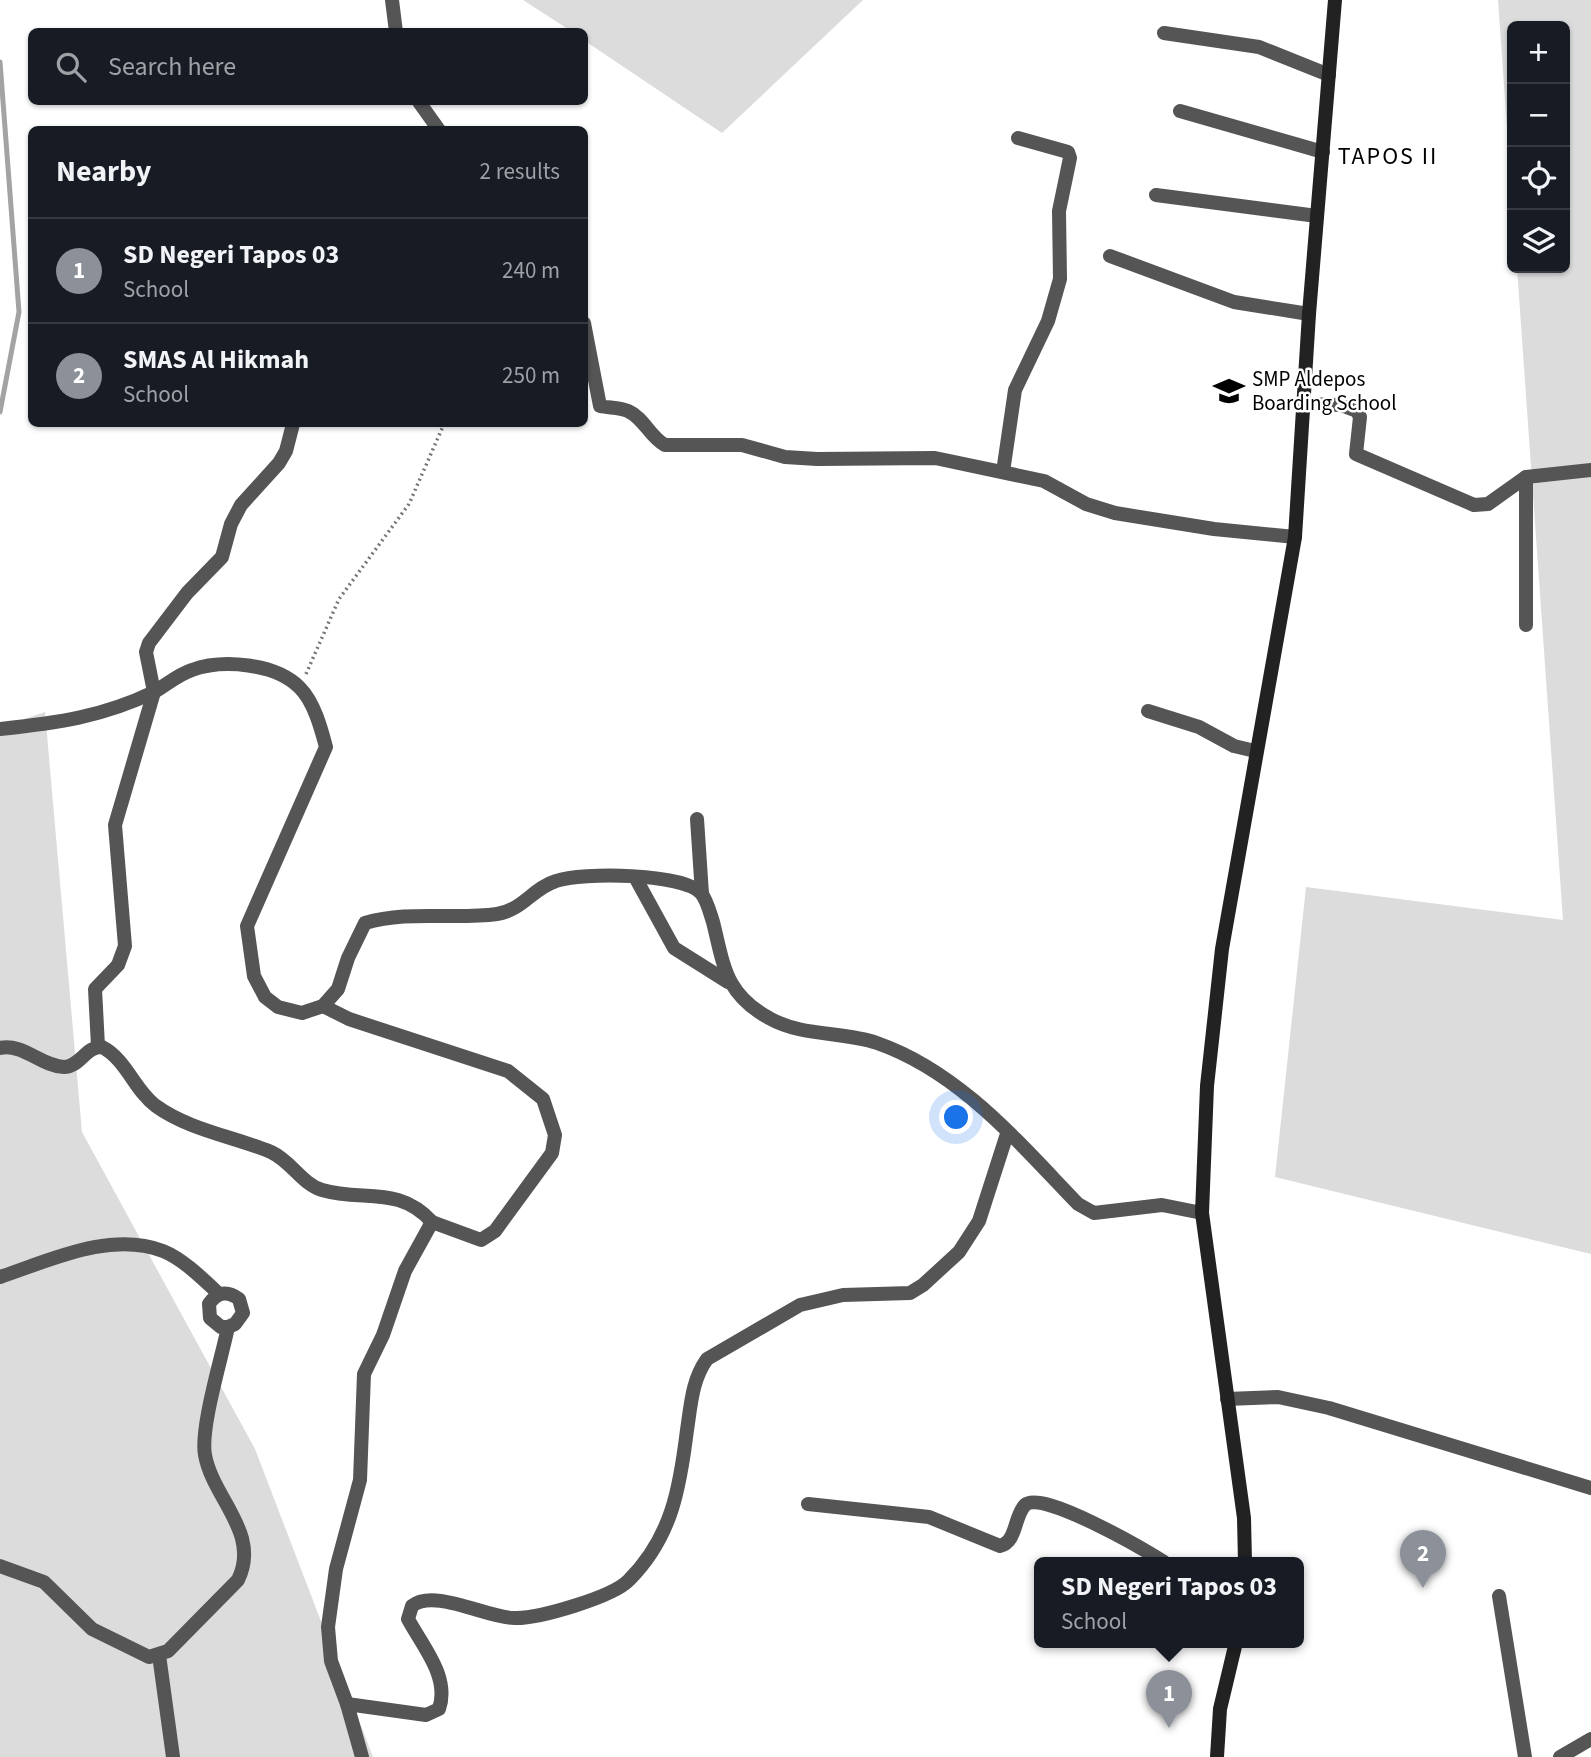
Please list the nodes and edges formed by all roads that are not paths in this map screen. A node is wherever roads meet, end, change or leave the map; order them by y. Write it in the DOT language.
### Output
graph roads {
  1 [pos="392,0"];
  2 [pos="1335,0"];
  3 [pos="396,28"];
  4 [pos="1164,33"];
  5 [pos="1329,75"];
  6 [pos="421,105"];
  7 [pos="1180,111"];
  8 [pos="436,126"];
  9 [pos="1018,138"];
  10 [pos="1323,152"];
  11 [pos="1157,195"];
  12 [pos="1317,216"];
  13 [pos="1110,256"];
  14 [pos="1309,314"];
  15 [pos="588,344"];
  16 [pos="1303,404"];
  17 [pos="292,427"];
  18 [pos="1591,470"];
  19 [pos="1003,472"];
  20 [pos="1526,477"];
  21 [pos="1295,537"];
  22 [pos="1527,625"];
  23 [pos="154,692"];
  24 [pos="1148,711"];
  25 [pos="0,729"];
  26 [pos="1255,751"];
  27 [pos="697,818"];
  28 [pos="635,877"];
  29 [pos="702,894"];
  30 [pos="728,982"];
  31 [pos="323,1006"];
  32 [pos="98,1046"];
  33 [pos="0,1048"];
  34 [pos="1007,1134"];
  35 [pos="1202,1213"];
  36 [pos="432,1222"];
  37 [pos="0,1276"];
  38 [pos="219,1294"];
  39 [pos="228,1327"];
  40 [pos="1227,1399"];
  41 [pos="1591,1488"];
  42 [pos="808,1504"];
  43 [pos="1155,1557"];
  44 [pos="1245,1557"];
  45 [pos="0,1566"];
  46 [pos="1499,1596"];
  47 [pos="1235,1648"];
  48 [pos="159,1655"];
  49 [pos="347,1704"];
  50 [pos="1591,1739"];
  51 [pos="173,1757"];
  52 [pos="362,1757"];
  53 [pos="1217,1757"];
  54 [pos="1525,1757"];
  55 [pos="1560,1757"];
  1 -- 3 [label="street"];
  2 -- 5 [label="street"];
  4 -- 5 [label="street"];
  5 -- 10 [label="street"];
  6 -- 8 [label="street"];
  7 -- 10 [label="street"];
  9 -- 19 [label="street"];
  10 -- 12 [label="street"];
  11 -- 12 [label="street"];
  12 -- 14 [label="street"];
  13 -- 14 [label="street"];
  14 -- 16 [label="street"];
  15 -- 19 [label="street"];
  16 -- 20 [label="street"];
  16 -- 21 [label="street"];
  17 -- 23 [label="street"];
  18 -- 20 [label="street"];
  19 -- 21 [label="street"];
  20 -- 22 [label="street"];
  21 -- 26 [label="street"];
  23 -- 25 [label="street"];
  23 -- 31 [label="street"];
  23 -- 32 [label="street"];
  24 -- 26 [label="street"];
  26 -- 35 [label="street"];
  27 -- 29 [label="street"];
  28 -- 29 [label="street"];
  28 -- 30 [label="street"];
  28 -- 31 [label="street"];
  29 -- 30 [label="street"];
  30 -- 34 [label="street"];
  31 -- 36 [label="street"];
  32 -- 33 [label="street"];
  32 -- 36 [label="street"];
  34 -- 35 [label="street"];
  34 -- 49 [label="street"];
  35 -- 40 [label="street"];
  36 -- 49 [label="street"];
  37 -- 38 [label="street"];
  38 -- 39 [label="street"];
  38 -- 39 [label="street"];
  39 -- 48 [label="street"];
  40 -- 41 [label="street"];
  40 -- 44 [label="street"];
  42 -- 43 [label="street"];
  45 -- 48 [label="street"];
  46 -- 54 [label="street"];
  47 -- 53 [label="street"];
  48 -- 51 [label="street"];
  49 -- 52 [label="street"];
  50 -- 55 [label="street"];
}
